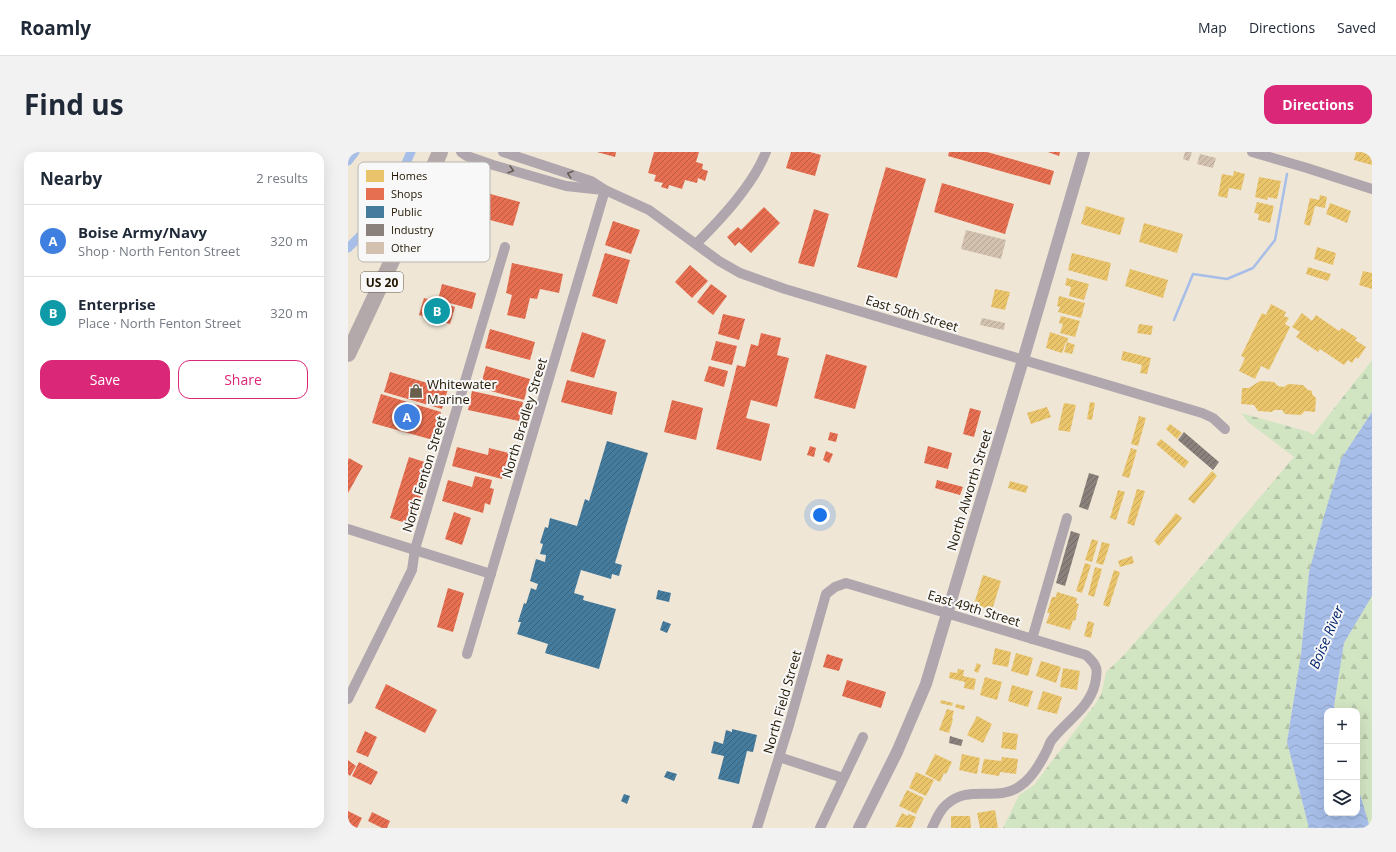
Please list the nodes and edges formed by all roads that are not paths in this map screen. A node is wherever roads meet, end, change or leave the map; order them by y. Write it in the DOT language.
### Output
graph roads {
  1 [pos="440,152"];
  2 [pos="461,152"];
  3 [pos="503,152"];
  4 [pos="766,152"];
  5 [pos="1084,152"];
  6 [pos="1252,152"];
  7 [pos="436,162"];
  8 [pos="484,162"];
  9 [pos="490,164"];
  10 [pos="1372,189"];
  11 [pos="605,190"];
  12 [pos="696,244"];
  13 [pos="505,247"];
  14 [pos="391,262"];
  15 [pos="348,354"];
  16 [pos="1023,360"];
  17 [pos="1225,429"];
  18 [pos="1067,518"];
  19 [pos="348,529"];
  20 [pos="415,549"];
  21 [pos="491,574"];
  22 [pos="835,587"];
  23 [pos="948,613"];
  24 [pos="1032,639"];
  25 [pos="467,654"];
  26 [pos="348,699"];
  27 [pos="863,737"];
  28 [pos="779,757"];
  29 [pos="843,778"];
  30 [pos="757,828"];
  31 [pos="820,828"];
  32 [pos="859,828"];
  33 [pos="932,828"];
  1 -- 7 [label="main road, US 20"];
  2 -- 8 [label="street, East 50th Street, one-way"];
  11 -- 3 [label="street, East 50th Street, one-way"];
  4 -- 12 [label="street"];
  5 -- 16 [label="street, North Alworth Street"];
  6 -- 10 [label="street"];
  9 -- 11 [label="street, East 50th Street, one-way"];
  11 -- 12 [label="street, East 50th Street"];
  11 -- 21 [label="street, North Bradley Street"];
  12 -- 16 [label="street, East 50th Street"];
  13 -- 20 [label="street, North Fenton Street"];
  14 -- 15 [label="main road, US 20"];
  16 -- 17 [label="street, East 50th Street"];
  16 -- 23 [label="street, North Alworth Street"];
  18 -- 24 [label="street"];
  19 -- 20 [label="street"];
  20 -- 21 [label="street"];
  20 -- 26 [label="street, North Fenton Street"];
  21 -- 25 [label="street, North Bradley Street"];
  22 -- 23 [label="street, East 49th Street"];
  22 -- 28 [label="street, North Field Street"];
  23 -- 24 [label="street, East 49th Street"];
  23 -- 32 [label="street, North Alworth Street"];
  24 -- 33 [label="street, East 49th Street"];
  27 -- 29 [label="street"];
  28 -- 29 [label="street"];
  28 -- 30 [label="street, North Field Street"];
  29 -- 31 [label="street"];
}
